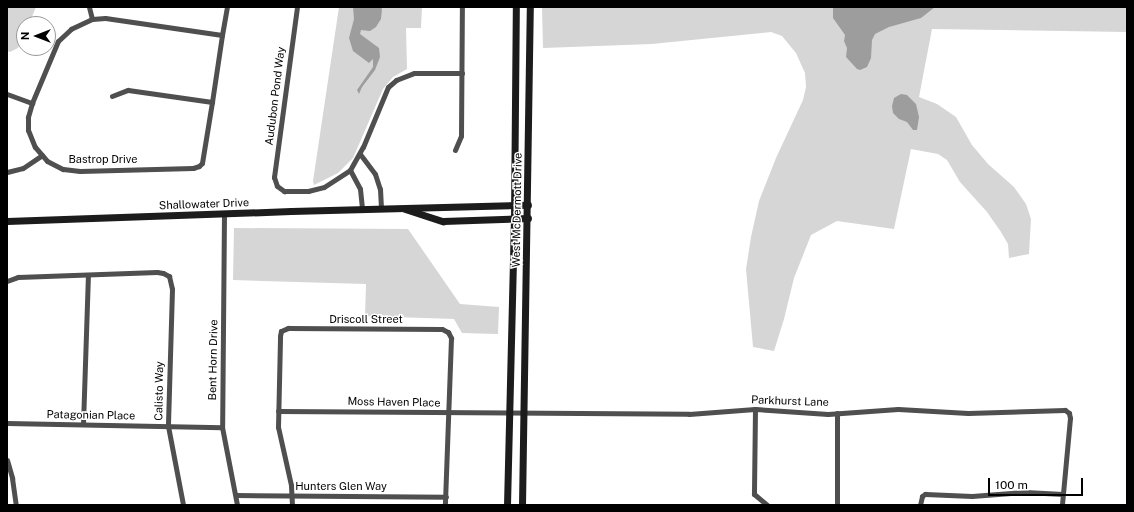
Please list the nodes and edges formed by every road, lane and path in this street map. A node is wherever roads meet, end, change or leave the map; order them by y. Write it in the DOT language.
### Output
graph roads {
  1 [pos="89,7"];
  2 [pos="227,7"];
  3 [pos="297,7"];
  4 [pos="462,7"];
  5 [pos="516,7"];
  6 [pos="530,7"];
  7 [pos="92,19"];
  8 [pos="222,35"];
  9 [pos="462,73"];
  10 [pos="7,94"];
  11 [pos="112,96"];
  12 [pos="212,102"];
  13 [pos="32,103"];
  14 [pos="455,150"];
  15 [pos="360,154"];
  16 [pos="42,155"];
  17 [pos="350,170"];
  18 [pos="7,172"];
  19 [pos="514,205"];
  20 [pos="528,205"];
  21 [pos="464,206"];
  22 [pos="381,208"];
  23 [pos="402,208"];
  24 [pos="362,209"];
  25 [pos="224,214"];
  26 [pos="514,218"];
  27 [pos="528,218"];
  28 [pos="450,220"];
  29 [pos="7,221"];
  30 [pos="88,276"];
  31 [pos="512,279"];
  32 [pos="527,279"];
  33 [pos="7,281"];
  34 [pos="755,409"];
  35 [pos="278,411"];
  36 [pos="510,412"];
  37 [pos="449,413"];
  38 [pos="524,413"];
  39 [pos="837,413"];
  40 [pos="7,423"];
  41 [pos="83,424"];
  42 [pos="168,426"];
  43 [pos="222,427"];
  44 [pos="7,460"];
  45 [pos="1063,494"];
  46 [pos="236,496"];
  47 [pos="292,496"];
  48 [pos="446,497"];
  49 [pos="16,505"];
  50 [pos="183,505"];
  51 [pos="237,505"];
  52 [pos="292,505"];
  53 [pos="445,505"];
  54 [pos="508,505"];
  55 [pos="522,505"];
  56 [pos="767,505"];
  57 [pos="837,505"];
  58 [pos="920,505"];
  59 [pos="1062,505"];
  1 -- 7 [label="street"];
  2 -- 8 [label="street"];
  3 -- 17 [label="street, Audubon Pond Way"];
  4 -- 9 [label="street"];
  5 -- 19 [label="main road, West McDermott Drive"];
  6 -- 20 [label="main road, West McDermott Drive"];
  7 -- 8 [label="street"];
  7 -- 13 [label="street, Bastrop Drive"];
  8 -- 12 [label="street"];
  9 -- 14 [label="street"];
  9 -- 15 [label="street"];
  10 -- 13 [label="street"];
  11 -- 12 [label="street"];
  12 -- 16 [label="street, Bastrop Drive"];
  13 -- 16 [label="street, Bastrop Drive"];
  15 -- 17 [label="street"];
  15 -- 22 [label="street"];
  16 -- 18 [label="street"];
  17 -- 24 [label="street"];
  19 -- 20 [label="main road, Shallowater Drive"];
  19 -- 21 [label="main road, Shallowater Drive"];
  19 -- 26 [label="main road, West McDermott Drive"];
  20 -- 27 [label="main road, West McDermott Drive"];
  21 -- 23 [label="main road, Shallowater Drive"];
  21 -- 28 [label="main road"];
  22 -- 23 [label="main road, Shallowater Drive"];
  22 -- 24 [label="main road, Shallowater Drive"];
  23 -- 28 [label="main road, Shallowater Drive"];
  24 -- 25 [label="main road, Shallowater Drive"];
  25 -- 29 [label="main road, Shallowater Drive"];
  25 -- 43 [label="street, Bent Horn Drive"];
  26 -- 27 [label="main road, Shallowater Drive"];
  26 -- 28 [label="main road, Shallowater Drive"];
  26 -- 31 [label="main road, West McDermott Drive"];
  27 -- 32 [label="main road, West McDermott Drive"];
  30 -- 33 [label="street"];
  30 -- 41 [label="street"];
  30 -- 42 [label="street, Calisto Way"];
  31 -- 32 [label="main road"];
  31 -- 36 [label="main road, West McDermott Drive"];
  32 -- 38 [label="main road, West McDermott Drive"];
  34 -- 38 [label="street, Parkhurst Lane"];
  34 -- 39 [label="street, Parkhurst Lane"];
  34 -- 56 [label="street"];
  35 -- 37 [label="street, Moss Haven Place"];
  35 -- 37 [label="street, Driscoll Street"];
  35 -- 47 [label="street"];
  36 -- 37 [label="street, Moss Haven Place"];
  36 -- 38 [label="street, Parkhurst Lane"];
  36 -- 54 [label="main road, West McDermott Drive"];
  37 -- 48 [label="street"];
  38 -- 55 [label="main road, West McDermott Drive"];
  39 -- 45 [label="street, Parkhurst Lane"];
  39 -- 57 [label="street"];
  40 -- 41 [label="street, Patagonian Place"];
  41 -- 42 [label="street, Patagonian Place"];
  42 -- 43 [label="street, Patagonian Place"];
  42 -- 50 [label="street, Calisto Way"];
  43 -- 46 [label="street, Bent Horn Drive"];
  44 -- 49 [label="street"];
  45 -- 58 [label="street"];
  45 -- 59 [label="street"];
  46 -- 47 [label="street, Hunters Glen Way"];
  46 -- 51 [label="street, Bent Horn Drive"];
  47 -- 48 [label="street, Hunters Glen Way"];
  47 -- 52 [label="street"];
  48 -- 53 [label="street"];
}
